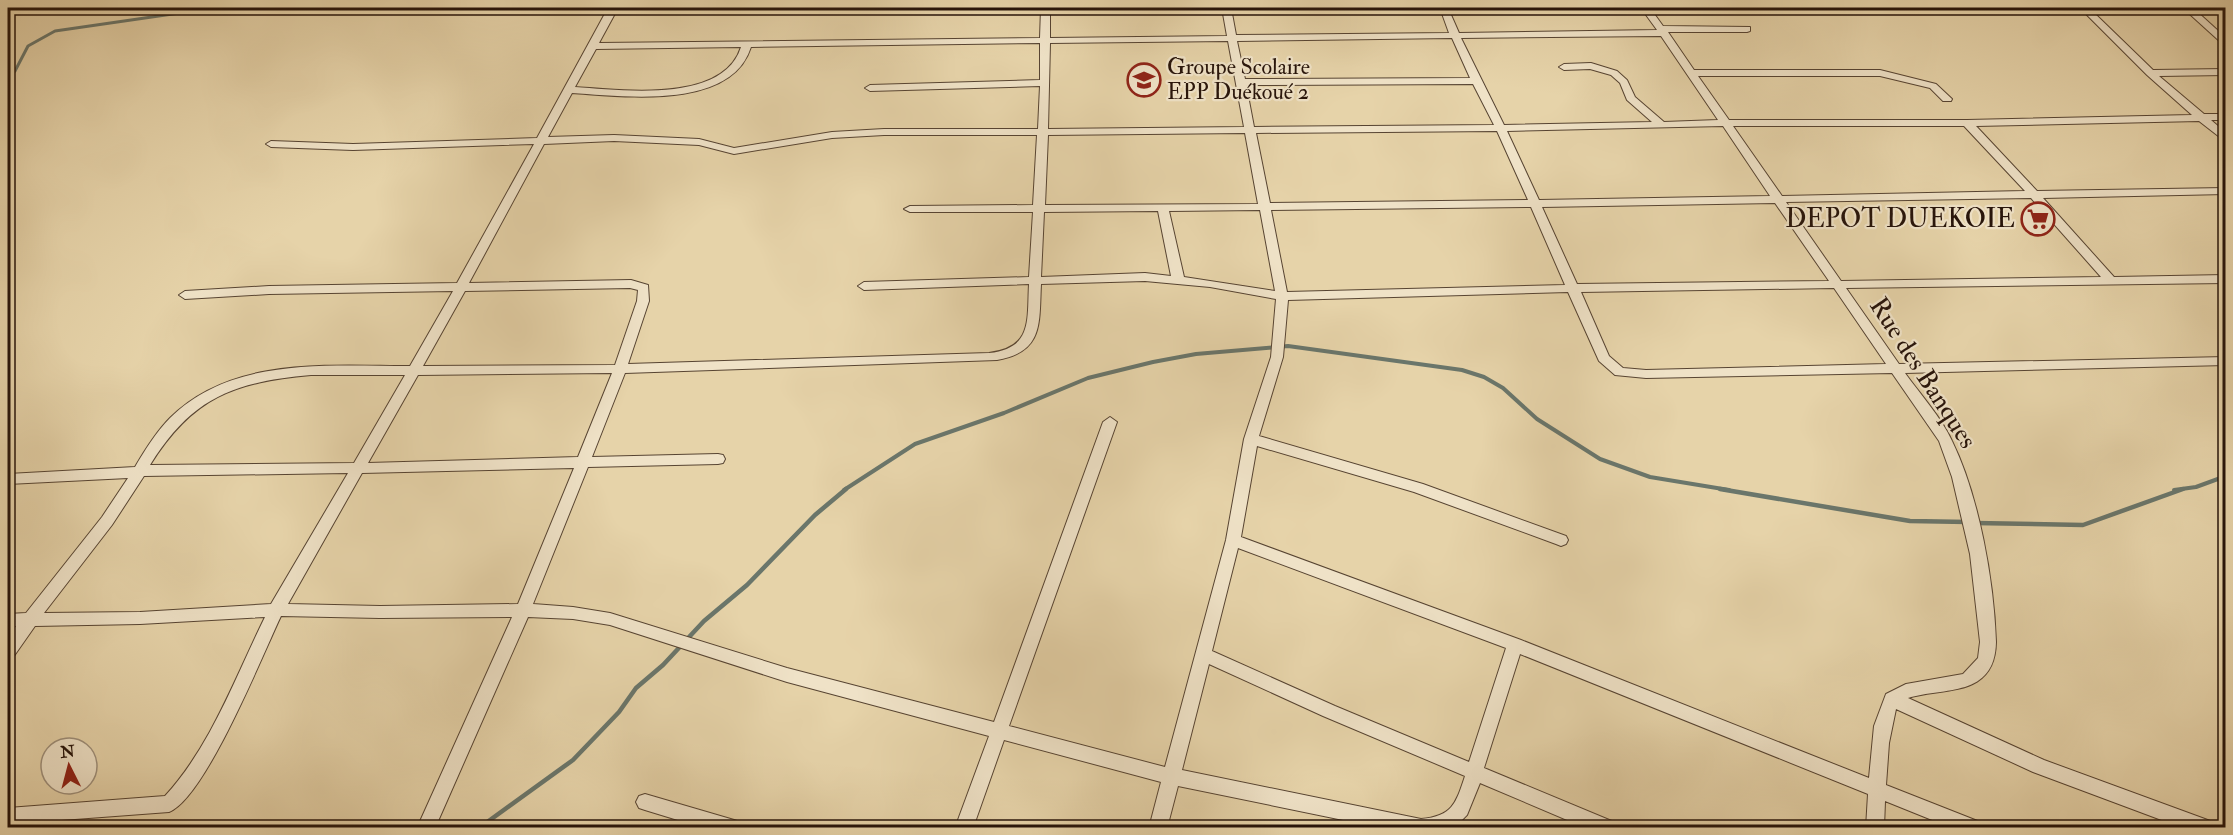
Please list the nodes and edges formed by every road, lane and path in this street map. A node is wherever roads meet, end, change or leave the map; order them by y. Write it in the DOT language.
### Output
graph roads {
  1 [pos="614,8"];
  2 [pos="1045,8"];
  3 [pos="1226,8"];
  4 [pos="1444,8"];
  5 [pos="1646,8"];
  6 [pos="2084,8"];
  7 [pos="2188,8"];
  8 [pos="1747,29"];
  9 [pos="1663,31"];
  10 [pos="1458,37"];
  11 [pos="1232,38"];
  12 [pos="1045,41"];
  13 [pos="747,43"];
  14 [pos="2226,44"];
  15 [pos="593,46"];
  16 [pos="1564,67"];
  17 [pos="2150,72"];
  18 [pos="2226,72"];
  19 [pos="1691,73"];
  20 [pos="1242,81"];
  21 [pos="1477,81"];
  22 [pos="1045,83"];
  23 [pos="870,88"];
  24 [pos="568,90"];
  25 [pos="1947,99"];
  26 [pos="2200,117"];
  27 [pos="2226,117"];
  28 [pos="1727,123"];
  29 [pos="1967,123"];
  30 [pos="1662,125"];
  31 [pos="1501,128"];
  32 [pos="1251,130"];
  33 [pos="1042,132"];
  34 [pos="2226,139"];
  35 [pos="540,141"];
  36 [pos="271,144"];
  37 [pos="2226,191"];
  38 [pos="2034,195"];
  39 [pos="1779,200"];
  40 [pos="1535,202"];
  41 [pos="1265,207"];
  42 [pos="1039,208"];
  43 [pos="1163,208"];
  44 [pos="910,209"];
  45 [pos="1178,279"];
  46 [pos="2226,279"];
  47 [pos="2111,281"];
  48 [pos="1035,282"];
  49 [pos="1837,285"];
  50 [pos="864,286"];
  51 [pos="460,287"];
  52 [pos="1572,290"];
  53 [pos="185,295"];
  54 [pos="1282,296"];
  55 [pos="2226,361"];
  56 [pos="1895,368"];
  57 [pos="620,369"];
  58 [pos="414,370"];
  59 [pos="1110,422"];
  60 [pos="1251,439"];
  61 [pos="718,459"];
  62 [pos="583,462"];
  63 [pos="357,468"];
  64 [pos="139,472"];
  65 [pos="8,479"];
  66 [pos="1233,540"];
  67 [pos="1561,540"];
  68 [pos="276,610"];
  69 [pos="522,610"];
  70 [pos="29,619"];
  71 [pos="8,620"];
  72 [pos="1515,645"];
  73 [pos="8,651"];
  74 [pos="1202,654"];
  75 [pos="1892,699"];
  76 [pos="999,732"];
  77 [pos="1474,773"];
  78 [pos="1170,776"];
  79 [pos="1878,791"];
  80 [pos="645,802"];
  81 [pos="8,816"];
  82 [pos="426,828"];
  83 [pos="734,828"];
  84 [pos="964,828"];
  85 [pos="1158,828"];
  86 [pos="1608,828"];
  87 [pos="1875,828"];
  88 [pos="1974,828"];
  89 [pos="2207,828"];
  1 -- 15 [label="street"];
  2 -- 12 [label="street"];
  3 -- 11 [label="street"];
  4 -- 10 [label="street"];
  5 -- 9 [label="street, Rue des Banques"];
  6 -- 17 [label="street"];
  7 -- 14 [label="street"];
  8 -- 9 [label="street"];
  9 -- 10 [label="street"];
  9 -- 19 [label="street, Rue des Banques"];
  10 -- 11 [label="street"];
  10 -- 21 [label="street"];
  11 -- 12 [label="street"];
  11 -- 20 [label="street"];
  12 -- 13 [label="street"];
  12 -- 22 [label="street"];
  13 -- 15 [label="street"];
  13 -- 24 [label="street"];
  15 -- 24 [label="street"];
  16 -- 30 [label="street"];
  17 -- 18 [label="street"];
  17 -- 26 [label="street"];
  19 -- 25 [label="street"];
  19 -- 28 [label="street, Rue des Banques"];
  20 -- 21 [label="street"];
  20 -- 32 [label="street"];
  21 -- 31 [label="street"];
  22 -- 23 [label="street"];
  22 -- 33 [label="street"];
  24 -- 35 [label="street"];
  26 -- 27 [label="street"];
  26 -- 29 [label="street"];
  26 -- 34 [label="street"];
  28 -- 29 [label="street"];
  28 -- 30 [label="street"];
  28 -- 39 [label="street, Rue des Banques"];
  29 -- 38 [label="street"];
  30 -- 31 [label="street"];
  31 -- 32 [label="street"];
  31 -- 40 [label="street"];
  32 -- 33 [label="street"];
  32 -- 41 [label="street"];
  33 -- 35 [label="street"];
  33 -- 42 [label="street"];
  35 -- 36 [label="street"];
  35 -- 51 [label="street"];
  37 -- 38 [label="street"];
  38 -- 39 [label="street"];
  38 -- 47 [label="street"];
  39 -- 40 [label="street"];
  39 -- 49 [label="street, Rue des Banques"];
  40 -- 41 [label="street"];
  40 -- 52 [label="street"];
  41 -- 43 [label="street"];
  41 -- 54 [label="street"];
  42 -- 43 [label="street"];
  42 -- 44 [label="street"];
  42 -- 48 [label="street"];
  43 -- 45 [label="street"];
  45 -- 48 [label="street"];
  45 -- 54 [label="street"];
  46 -- 47 [label="street"];
  47 -- 49 [label="street"];
  48 -- 50 [label="street"];
  48 -- 57 [label="street"];
  49 -- 52 [label="street"];
  49 -- 56 [label="street, Rue des Banques"];
  51 -- 53 [label="street"];
  51 -- 57 [label="street"];
  51 -- 58 [label="street"];
  52 -- 54 [label="street"];
  52 -- 56 [label="street"];
  54 -- 60 [label="street"];
  55 -- 56 [label="street"];
  56 -- 75 [label="street, Rue des Banques"];
  57 -- 58 [label="street"];
  57 -- 62 [label="street"];
  58 -- 63 [label="street"];
  58 -- 64 [label="street"];
  59 -- 76 [label="street"];
  60 -- 66 [label="street"];
  60 -- 67 [label="street"];
  61 -- 62 [label="street"];
  62 -- 63 [label="street"];
  62 -- 69 [label="street"];
  63 -- 64 [label="street"];
  63 -- 68 [label="street"];
  64 -- 65 [label="street"];
  64 -- 70 [label="street"];
  66 -- 72 [label="street"];
  66 -- 74 [label="street"];
  68 -- 69 [label="street"];
  68 -- 70 [label="street"];
  68 -- 81 [label="street"];
  69 -- 76 [label="street"];
  69 -- 82 [label="street"];
  70 -- 71 [label="street"];
  70 -- 73 [label="street"];
  72 -- 77 [label="street"];
  72 -- 79 [label="street"];
  74 -- 77 [label="street"];
  74 -- 78 [label="street"];
  75 -- 79 [label="street"];
  75 -- 89 [label="street"];
  76 -- 78 [label="street"];
  76 -- 84 [label="street"];
  77 -- 78 [label="street"];
  77 -- 86 [label="street"];
  78 -- 85 [label="street"];
  79 -- 87 [label="street"];
  79 -- 88 [label="street"];
  80 -- 83 [label="street"];
}
